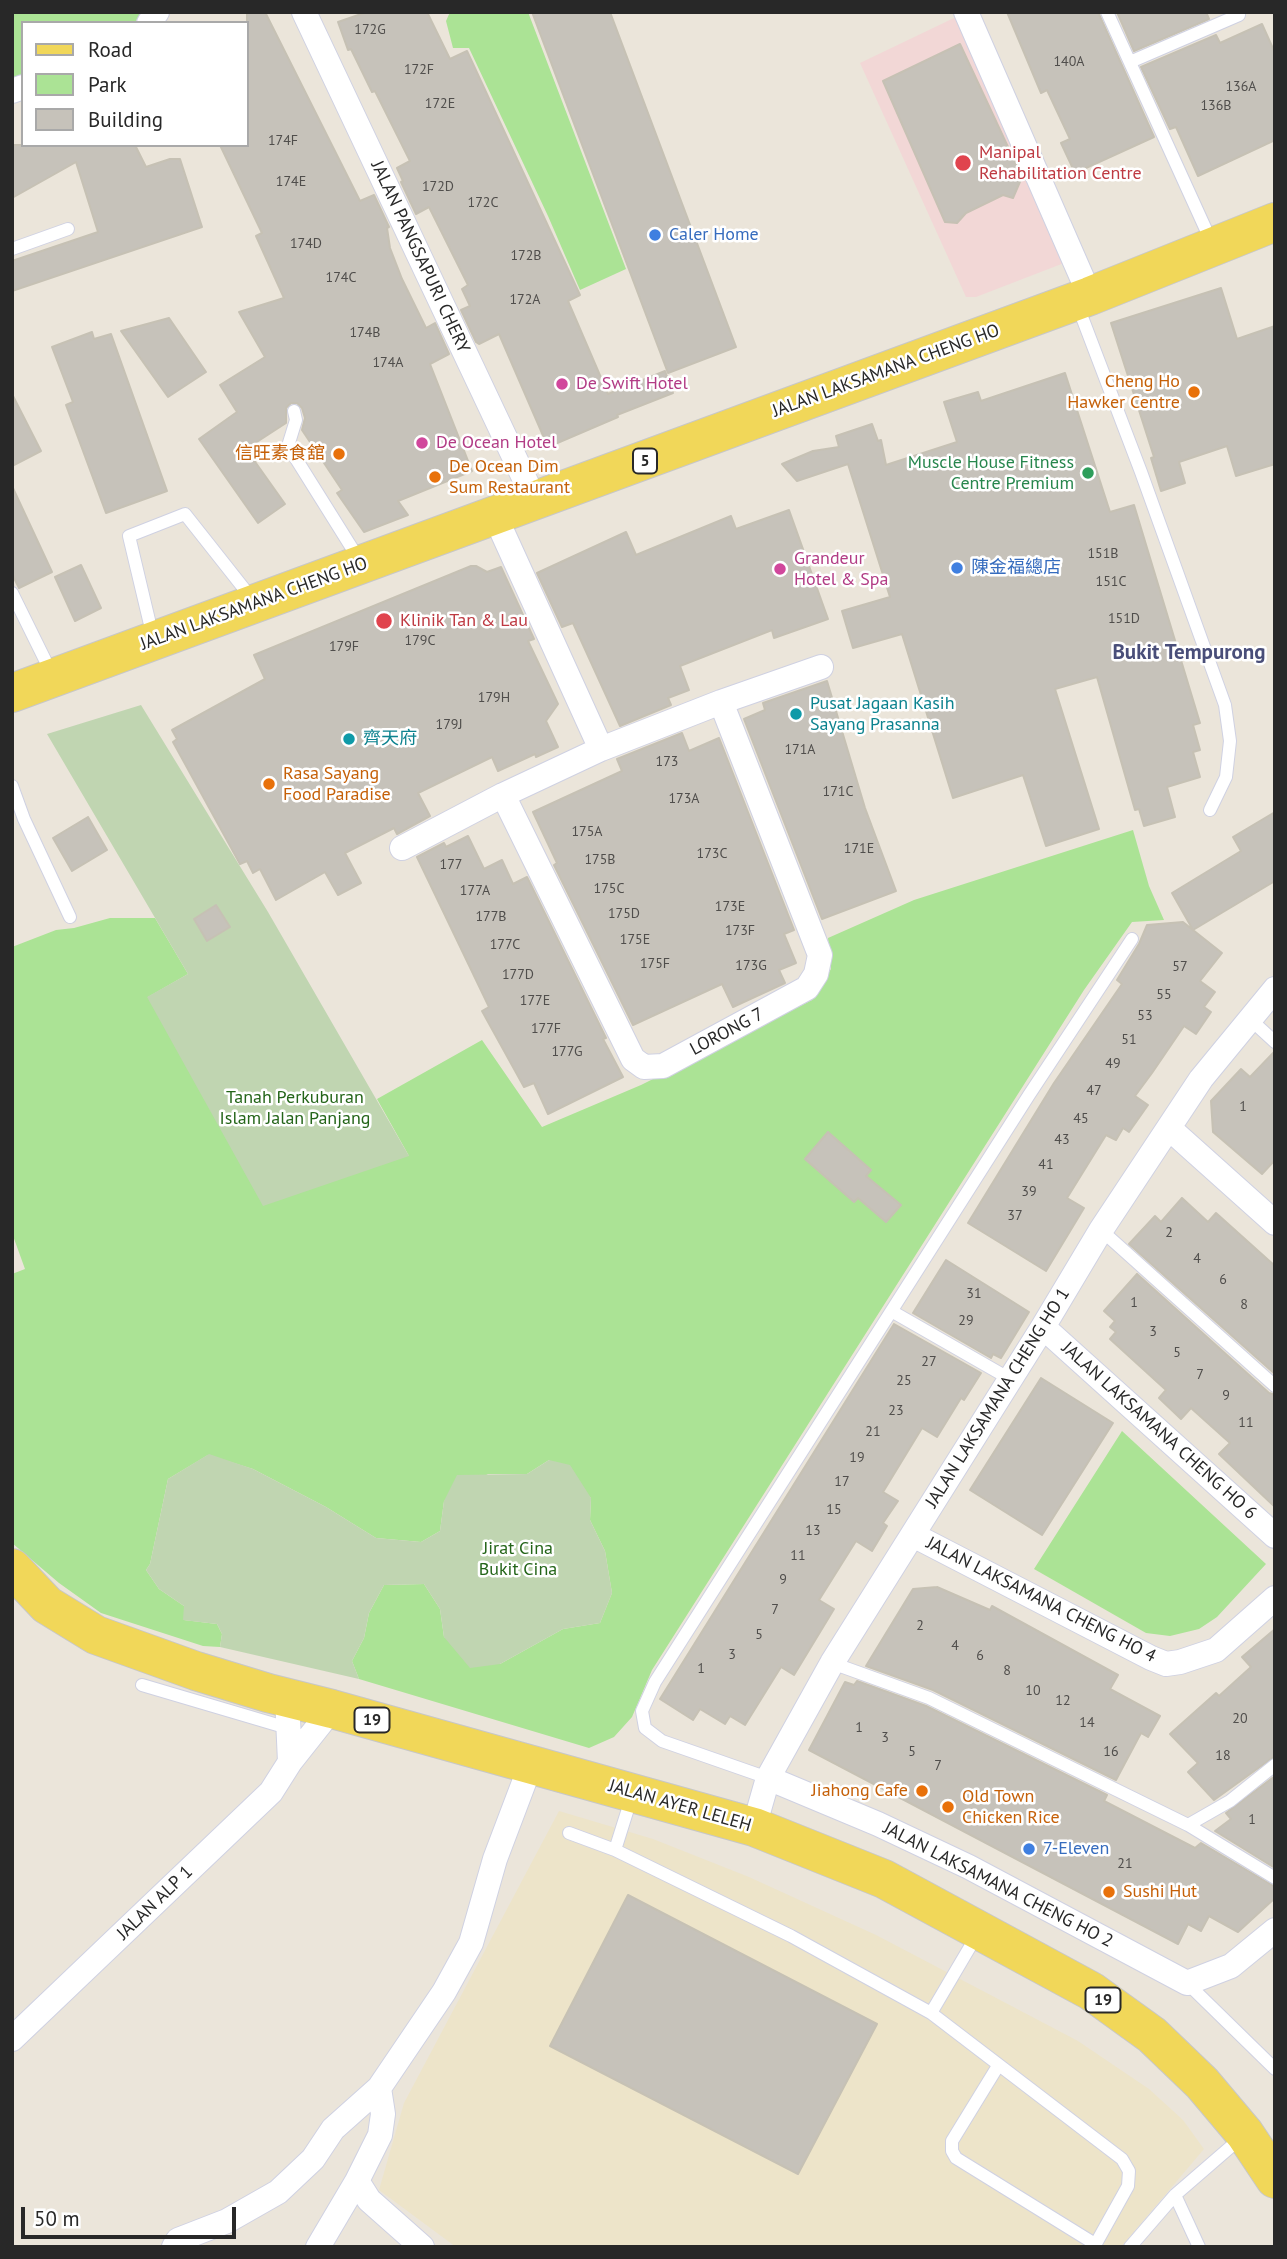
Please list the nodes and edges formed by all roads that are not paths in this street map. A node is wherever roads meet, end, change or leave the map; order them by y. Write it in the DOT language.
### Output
graph roads {
  1 [pos="304,12"];
  2 [pos="966,12"];
  3 [pos="1107,12"];
  4 [pos="1239,15"];
  5 [pos="1129,62"];
  6 [pos="1275,222"];
  7 [pos="68,229"];
  8 [pos="1213,247"];
  9 [pos="12,249"];
  10 [pos="1083,298"];
  11 [pos="294,411"];
  12 [pos="535,501"];
  13 [pos="495,516"];
  14 [pos="362,564"];
  15 [pos="12,593"];
  16 [pos="256,604"];
  17 [pos="154,641"];
  18 [pos="821,667"];
  19 [pos="54,677"];
  20 [pos="12,693"];
  21 [pos="721,702"];
  22 [pos="600,749"];
  23 [pos="12,786"];
  24 [pos="503,795"];
  25 [pos="1210,810"];
  26 [pos="402,848"];
  27 [pos="71,917"];
  28 [pos="1132,939"];
  29 [pos="1275,989"];
  30 [pos="1251,1020"];
  31 [pos="1275,1042"];
  32 [pos="1170,1129"];
  33 [pos="1275,1223"];
  34 [pos="1101,1230"];
  35 [pos="893,1311"];
  36 [pos="1043,1327"];
  37 [pos="1010,1379"];
  38 [pos="1275,1386"];
  39 [pos="913,1535"];
  40 [pos="1275,1536"];
  41 [pos="12,1568"];
  42 [pos="1275,1598"];
  43 [pos="832,1663"];
  44 [pos="142,1685"];
  45 [pos="305,1717"];
  46 [pos="530,1764"];
  47 [pos="1275,1765"];
  48 [pos="768,1779"];
  49 [pos="634,1793"];
  50 [pos="1188,1825"];
  51 [pos="754,1826"];
  52 [pos="569,1833"];
  53 [pos="615,1850"];
  54 [pos="1275,1878"];
  55 [pos="1275,1930"];
  56 [pos="980,1931"];
  57 [pos="1186,1983"];
  58 [pos="931,2013"];
  59 [pos="12,2039"];
  60 [pos="998,2066"];
  61 [pos="1275,2069"];
  62 [pos="380,2088"];
  63 [pos="1245,2134"];
  64 [pos="1275,2179"];
  65 [pos="357,2181"];
  66 [pos="1175,2195"];
  67 [pos="1095,2245"];
  68 [pos="174,2247"];
  69 [pos="318,2247"];
  70 [pos="422,2247"];
  71 [pos="1130,2247"];
  72 [pos="1199,2247"];
  1 -- 12 [label="street, JALAN PANGSAPURI CHERY"];
  2 -- 10 [label="street"];
  3 -- 5 [label="lane"];
  4 -- 5 [label="lane"];
  5 -- 8 [label="lane"];
  6 -- 8 [label="main road, JALAN LAKSAMANA CHENG HO / 5"];
  7 -- 9 [label="lane"];
  8 -- 10 [label="main road, JALAN LAKSAMANA CHENG HO / 5"];
  10 -- 12 [label="main road, JALAN LAKSAMANA CHENG HO / 5"];
  10 -- 25 [label="lane"];
  11 -- 14 [label="lane"];
  12 -- 13 [label="main road, JALAN LAKSAMANA CHENG HO / 5"];
  13 -- 14 [label="main road, JALAN LAKSAMANA CHENG HO / 5"];
  13 -- 22 [label="street"];
  14 -- 16 [label="main road, JALAN LAKSAMANA CHENG HO / 5"];
  15 -- 19 [label="lane"];
  16 -- 17 [label="main road, JALAN LAKSAMANA CHENG HO / 5"];
  16 -- 17 [label="lane"];
  17 -- 19 [label="main road, JALAN LAKSAMANA CHENG HO / 5"];
  18 -- 21 [label="street"];
  19 -- 20 [label="main road, JALAN LAKSAMANA CHENG HO / 5"];
  21 -- 22 [label="street"];
  21 -- 24 [label="street, LORONG 7"];
  22 -- 24 [label="street"];
  23 -- 27 [label="lane"];
  24 -- 26 [label="street"];
  28 -- 35 [label="lane"];
  29 -- 30 [label="street, JALAN LAKSAMANA CHENG HO 1"];
  30 -- 31 [label="lane"];
  30 -- 32 [label="street, JALAN LAKSAMANA CHENG HO 1"];
  32 -- 33 [label="street"];
  32 -- 34 [label="street, JALAN LAKSAMANA CHENG HO 1"];
  34 -- 36 [label="street, JALAN LAKSAMANA CHENG HO 1"];
  34 -- 38 [label="lane"];
  35 -- 37 [label="lane"];
  35 -- 48 [label="lane"];
  36 -- 37 [label="street, JALAN LAKSAMANA CHENG HO 1"];
  36 -- 40 [label="street, JALAN LAKSAMANA CHENG HO 6"];
  37 -- 39 [label="street, JALAN LAKSAMANA CHENG HO 1"];
  39 -- 42 [label="street, JALAN LAKSAMANA CHENG HO 4"];
  39 -- 43 [label="street, JALAN LAKSAMANA CHENG HO 1"];
  41 -- 45 [label="main road, JALAN AYER LELEH / 19"];
  43 -- 48 [label="street, JALAN LAKSAMANA CHENG HO 1"];
  43 -- 50 [label="lane"];
  44 -- 45 [label="lane"];
  45 -- 46 [label="main road, JALAN AYER LELEH / 19"];
  45 -- 59 [label="street, JALAN ALP 1"];
  46 -- 49 [label="main road, JALAN AYER LELEH / 19"];
  46 -- 62 [label="street"];
  47 -- 50 [label="lane"];
  48 -- 51 [label="street, JALAN LAKSAMANA CHENG HO 1"];
  48 -- 57 [label="street, JALAN LAKSAMANA CHENG HO 2"];
  49 -- 51 [label="main road, JALAN AYER LELEH / 19"];
  49 -- 53 [label="lane"];
  50 -- 54 [label="lane"];
  51 -- 56 [label="main road, JALAN AYER LELEH / 19"];
  52 -- 53 [label="lane"];
  53 -- 58 [label="lane"];
  55 -- 57 [label="street"];
  56 -- 58 [label="lane"];
  56 -- 63 [label="main road, JALAN AYER LELEH / 19"];
  57 -- 61 [label="lane"];
  58 -- 60 [label="lane"];
  60 -- 67 [label="lane"];
  60 -- 67 [label="lane"];
  62 -- 65 [label="street"];
  62 -- 68 [label="street"];
  63 -- 64 [label="main road, JALAN AYER LELEH / 19"];
  63 -- 66 [label="lane"];
  65 -- 69 [label="street"];
  65 -- 70 [label="street"];
  66 -- 71 [label="lane"];
  66 -- 72 [label="lane"];
}
